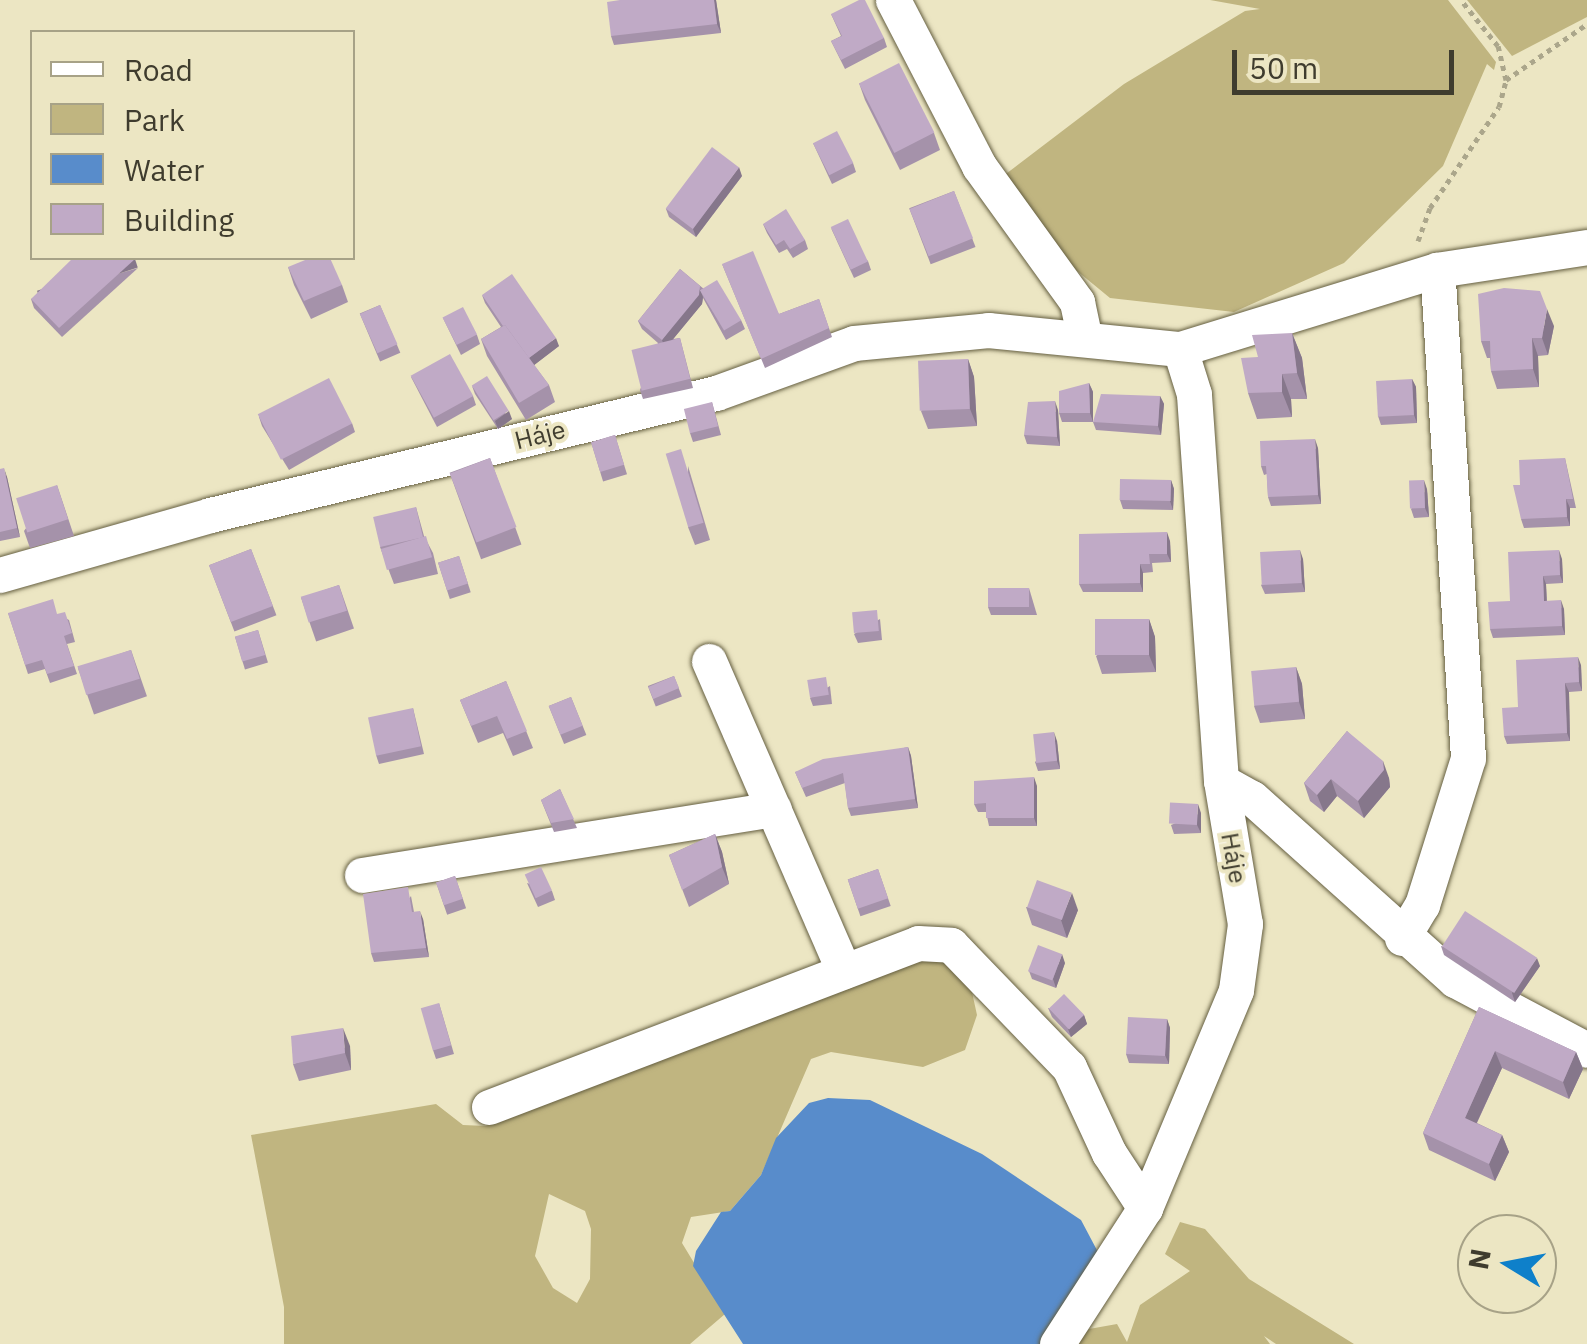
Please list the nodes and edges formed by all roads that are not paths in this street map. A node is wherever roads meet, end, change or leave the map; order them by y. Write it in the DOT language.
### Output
graph roads {
  1 [pos="893,0"];
  2 [pos="1587,247"];
  3 [pos="1437,270"];
  4 [pos="1084,335"];
  5 [pos="1180,348"];
  6 [pos="0,575"];
  7 [pos="709,661"];
  8 [pos="1220,780"];
  9 [pos="774,809"];
  10 [pos="362,875"];
  11 [pos="1402,938"];
  12 [pos="844,971"];
  13 [pos="1586,1047"];
  14 [pos="489,1107"];
  15 [pos="1145,1208"];
  16 [pos="1056,1344"];
  1 -- 4 [label="street"];
  2 -- 3 [label="street"];
  3 -- 5 [label="street"];
  3 -- 11 [label="street"];
  4 -- 5 [label="street, Háje"];
  4 -- 6 [label="street, Háje"];
  5 -- 8 [label="street, Háje"];
  7 -- 9 [label="street"];
  8 -- 11 [label="street"];
  8 -- 15 [label="street, Háje"];
  9 -- 10 [label="street"];
  9 -- 12 [label="street"];
  11 -- 13 [label="street"];
  12 -- 14 [label="street"];
  12 -- 15 [label="street"];
  15 -- 16 [label="street, Háje"];
}
